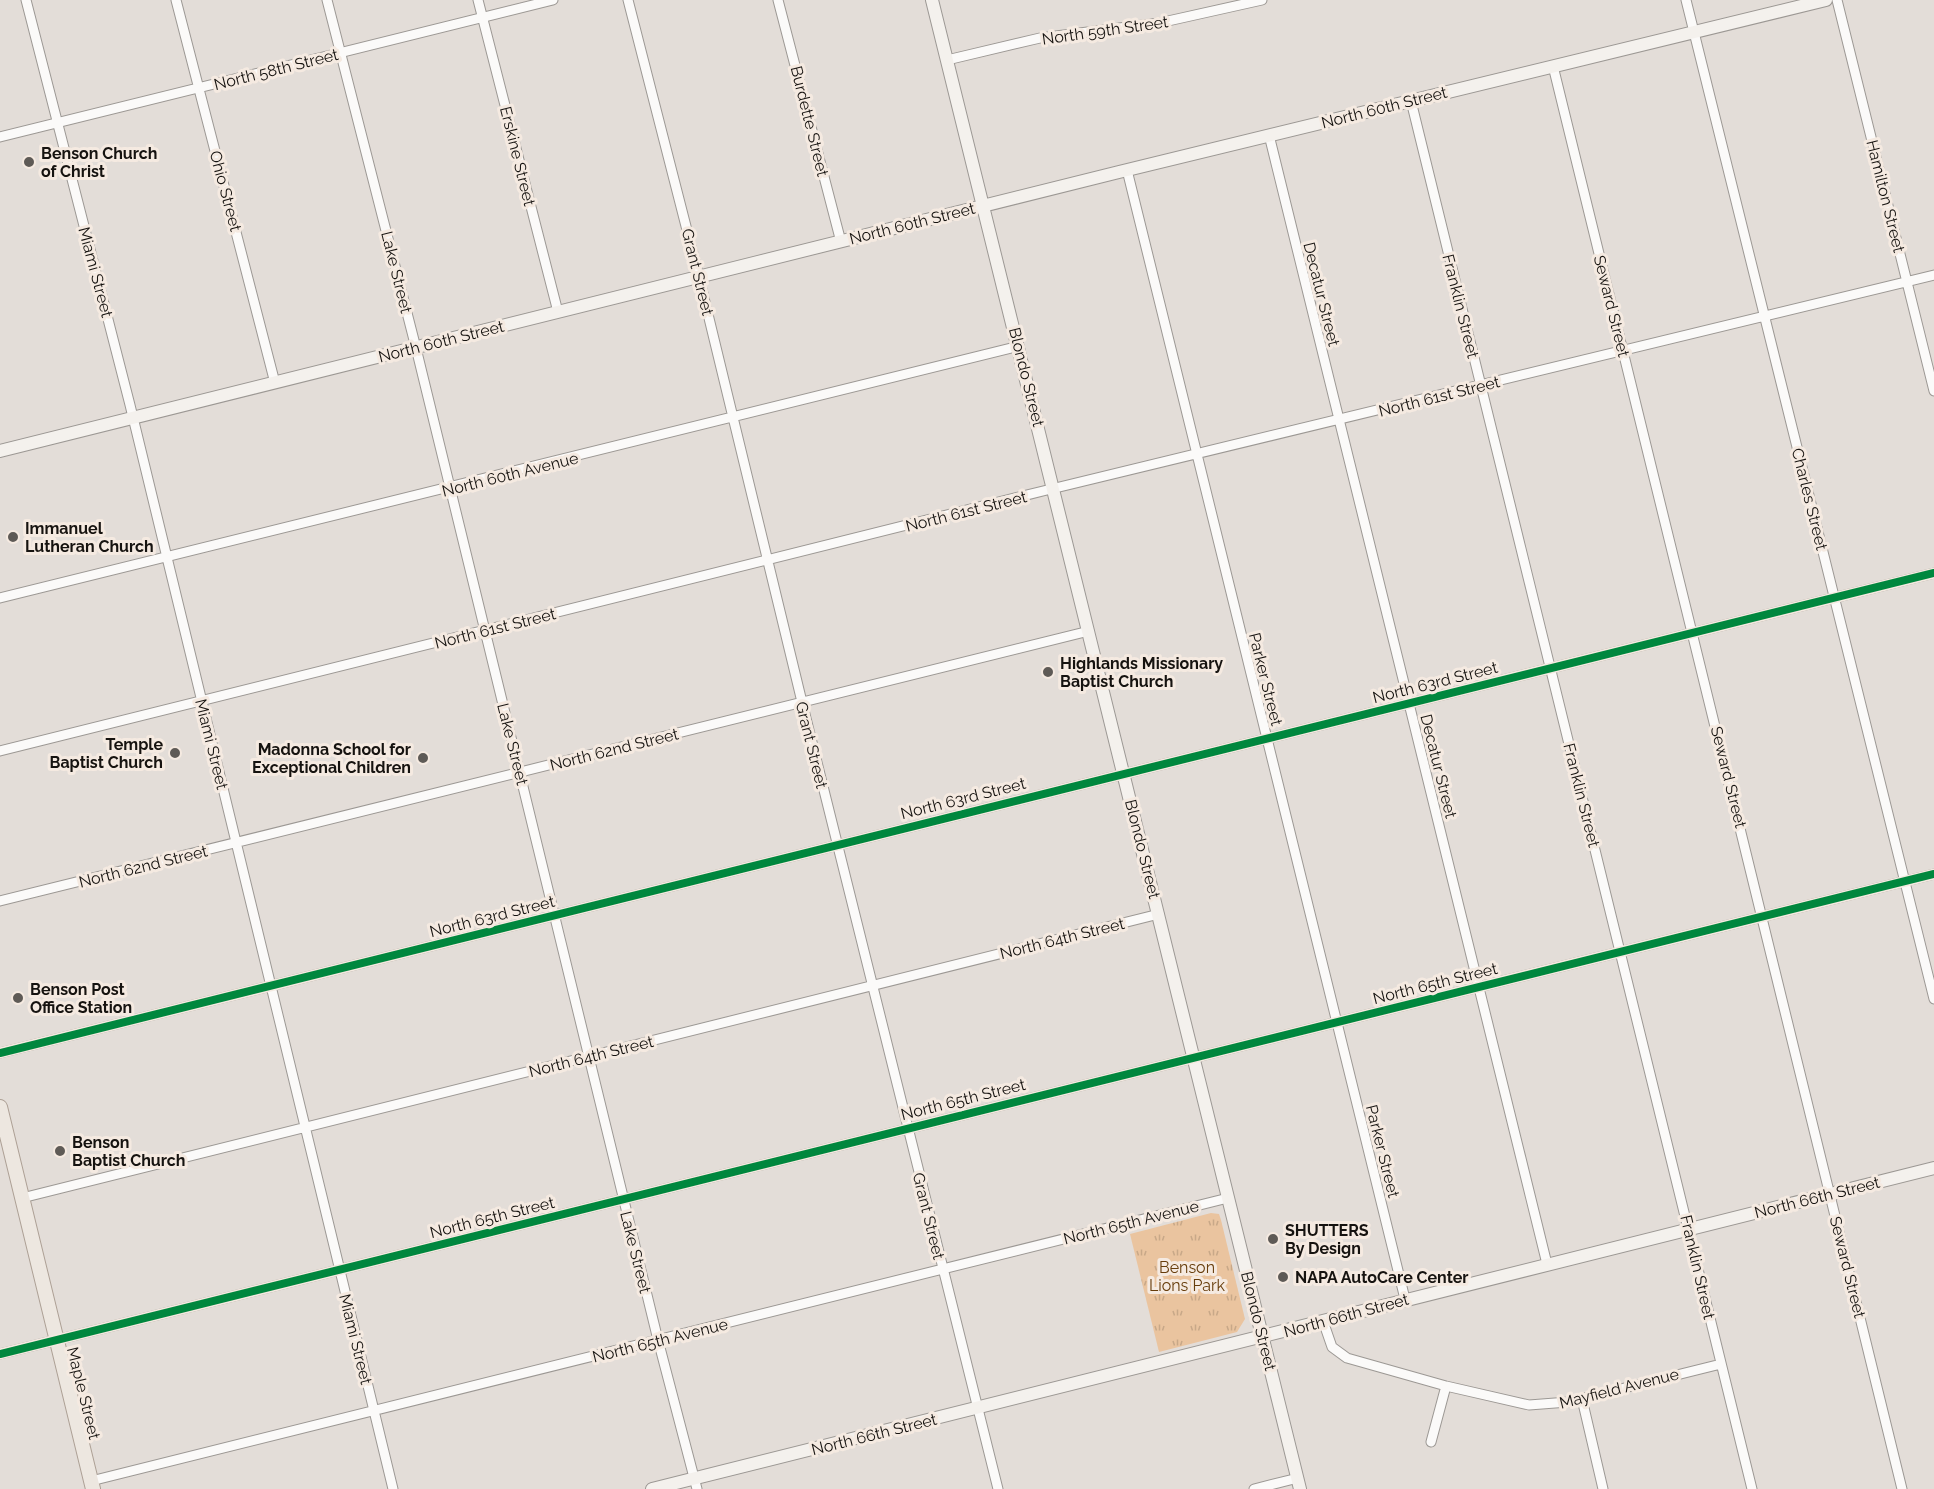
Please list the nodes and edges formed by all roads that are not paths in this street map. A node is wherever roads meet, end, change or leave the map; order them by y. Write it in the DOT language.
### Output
graph roads {
  1 [pos="26,0"];
  2 [pos="176,0"];
  3 [pos="327,0"];
  4 [pos="478,0"];
  5 [pos="553,0"];
  6 [pos="628,0"];
  7 [pos="778,0"];
  8 [pos="932,0"];
  9 [pos="1262,0"];
  10 [pos="1686,0"];
  11 [pos="1826,0"];
  12 [pos="1837,0"];
  13 [pos="482,18"];
  14 [pos="1695,32"];
  15 [pos="341,52"];
  16 [pos="947,60"];
  17 [pos="1553,66"];
  18 [pos="199,88"];
  19 [pos="1412,101"];
  20 [pos="57,123"];
  21 [pos="1269,135"];
  22 [pos="0,137"];
  23 [pos="1127,170"];
  24 [pos="984,205"];
  25 [pos="841,242"];
  26 [pos="1934,275"];
  27 [pos="699,277"];
  28 [pos="1907,281"];
  29 [pos="558,312"];
  30 [pos="1765,316"];
  31 [pos="1019,346"];
  32 [pos="416,348"];
  33 [pos="1623,351"];
  34 [pos="275,382"];
  35 [pos="1481,386"];
  36 [pos="1934,391"];
  37 [pos="133,418"];
  38 [pos="734,418"];
  39 [pos="1339,422"];
  40 [pos="0,451"];
  41 [pos="1197,456"];
  42 [pos="450,488"];
  43 [pos="1054,490"];
  44 [pos="166,559"];
  45 [pos="767,560"];
  46 [pos="1934,573"];
  47 [pos="1834,597"];
  48 [pos="0,598"];
  49 [pos="485,630"];
  50 [pos="1089,631"];
  51 [pos="1693,632"];
  52 [pos="1551,667"];
  53 [pos="201,701"];
  54 [pos="802,702"];
  55 [pos="1409,702"];
  56 [pos="1267,737"];
  57 [pos="0,751"];
  58 [pos="519,772"];
  59 [pos="1124,772"];
  60 [pos="236,842"];
  61 [pos="837,844"];
  62 [pos="1934,874"];
  63 [pos="1905,881"];
  64 [pos="0,901"];
  65 [pos="1159,914"];
  66 [pos="554,915"];
  67 [pos="1763,916"];
  68 [pos="1621,951"];
  69 [pos="270,985"];
  70 [pos="872,986"];
  71 [pos="1479,986"];
  72 [pos="1934,999"];
  73 [pos="1337,1021"];
  74 [pos="0,1053"];
  75 [pos="1194,1056"];
  76 [pos="588,1057"];
  77 [pos="0,1107"];
  78 [pos="305,1127"];
  79 [pos="907,1128"];
  80 [pos="1934,1168"];
  81 [pos="1830,1194"];
  82 [pos="22,1198"];
  83 [pos="623,1198"];
  84 [pos="1228,1198"];
  85 [pos="1689,1229"];
  86 [pos="1547,1264"];
  87 [pos="339,1269"];
  88 [pos="942,1269"];
  89 [pos="1405,1299"];
  90 [pos="1323,1321"];
  91 [pos="1263,1337"];
  92 [pos="57,1340"];
  93 [pos="658,1341"];
  94 [pos="0,1354"];
  95 [pos="1721,1364"];
  96 [pos="1446,1386"];
  97 [pos="1582,1399"];
  98 [pos="977,1408"];
  99 [pos="374,1411"];
  100 [pos="1431,1442"];
  101 [pos="695,1484"];
  102 [pos="1299,1484"];
  103 [pos="92,1485"];
  104 [pos="393,1489"];
  105 [pos="652,1489"];
  106 [pos="998,1489"];
  107 [pos="1254,1489"];
  108 [pos="1603,1489"];
  109 [pos="1752,1489"];
  110 [pos="1902,1489"];
  1 -- 20 [label="street, Miami Street"];
  2 -- 18 [label="street, Ohio Street"];
  3 -- 15 [label="street, Lake Street"];
  4 -- 13 [label="street, Erskine Street"];
  5 -- 13 [label="street, North 58th Street"];
  6 -- 27 [label="street, Grant Street"];
  7 -- 25 [label="street, Burdette Street"];
  8 -- 16 [label="street, Blondo Street"];
  9 -- 16 [label="street, North 59th Street"];
  10 -- 14 [label="street, Charles Street"];
  11 -- 14 [label="street, North 60th Street"];
  12 -- 28 [label="street, Hamilton Street"];
  13 -- 15 [label="street, North 58th Street"];
  13 -- 29 [label="street, Erskine Street"];
  14 -- 17 [label="street, North 60th Street"];
  14 -- 30 [label="street, Charles Street"];
  15 -- 18 [label="street, North 58th Street"];
  15 -- 32 [label="street, Lake Street"];
  16 -- 24 [label="street, Blondo Street"];
  17 -- 19 [label="street, North 60th Street"];
  17 -- 33 [label="street, Seward Street"];
  18 -- 20 [label="street, North 58th Street"];
  18 -- 34 [label="street, Ohio Street"];
  19 -- 21 [label="street, North 60th Street"];
  19 -- 35 [label="street, Franklin Street"];
  20 -- 22 [label="street, North 58th Street"];
  20 -- 37 [label="street, Miami Street"];
  21 -- 23 [label="street, North 60th Street"];
  21 -- 39 [label="street, Decatur Street"];
  23 -- 24 [label="street, North 60th Street"];
  23 -- 41 [label="street, Parker Street"];
  24 -- 25 [label="street, North 60th Street"];
  24 -- 31 [label="street, Blondo Street"];
  25 -- 27 [label="street, North 60th Street"];
  26 -- 28 [label="street, North 61st Street"];
  27 -- 29 [label="street, North 60th Street"];
  27 -- 38 [label="street, Grant Street"];
  28 -- 30 [label="street, North 61st Street"];
  28 -- 36 [label="street, Hamilton Street"];
  29 -- 32 [label="street, North 60th Street"];
  30 -- 33 [label="street, North 61st Street"];
  30 -- 47 [label="street, Charles Street"];
  31 -- 38 [label="street, North 60th Avenue"];
  31 -- 43 [label="street, Blondo Street"];
  32 -- 34 [label="street, North 60th Street"];
  32 -- 42 [label="street, Lake Street"];
  33 -- 35 [label="street, North 61st Street"];
  33 -- 51 [label="street, Seward Street"];
  34 -- 37 [label="street, North 60th Street"];
  35 -- 39 [label="street, North 61st Street"];
  35 -- 52 [label="street, Franklin Street"];
  37 -- 40 [label="street, North 60th Street"];
  37 -- 44 [label="street, Miami Street"];
  38 -- 42 [label="street, North 60th Avenue"];
  38 -- 45 [label="street, Grant Street"];
  39 -- 41 [label="street, North 61st Street"];
  39 -- 55 [label="street, Decatur Street"];
  41 -- 43 [label="street, North 61st Street"];
  41 -- 56 [label="street, Parker Street"];
  42 -- 44 [label="street, North 60th Avenue"];
  42 -- 49 [label="street, Lake Street"];
  43 -- 45 [label="street, North 61st Street"];
  43 -- 50 [label="street, Blondo Street"];
  44 -- 48 [label="street, North 60th Avenue"];
  44 -- 53 [label="street, Miami Street"];
  45 -- 49 [label="street, North 61st Street"];
  45 -- 54 [label="street, Grant Street"];
  46 -- 47 [label="street, North 63rd Street"];
  47 -- 51 [label="street, North 63rd Street"];
  47 -- 63 [label="street, Charles Street"];
  49 -- 53 [label="street, North 61st Street"];
  49 -- 58 [label="street, Lake Street"];
  50 -- 54 [label="street, North 62nd Street"];
  50 -- 59 [label="street, Blondo Street"];
  51 -- 52 [label="street, North 63rd Street"];
  51 -- 67 [label="street, Seward Street"];
  52 -- 55 [label="street, North 63rd Street"];
  52 -- 68 [label="street, Franklin Street"];
  53 -- 57 [label="street, North 61st Street"];
  53 -- 60 [label="street, Miami Street"];
  54 -- 58 [label="street, North 62nd Street"];
  54 -- 61 [label="street, Grant Street"];
  55 -- 56 [label="street, North 63rd Street"];
  55 -- 71 [label="street, Decatur Street"];
  56 -- 59 [label="street, North 63rd Street"];
  56 -- 73 [label="street, Parker Street"];
  58 -- 60 [label="street, North 62nd Street"];
  58 -- 66 [label="street, Lake Street"];
  59 -- 61 [label="street, North 63rd Street"];
  59 -- 65 [label="street, Blondo Street"];
  60 -- 64 [label="street, North 62nd Street"];
  60 -- 69 [label="street, Miami Street"];
  61 -- 66 [label="street, North 63rd Street"];
  61 -- 70 [label="street, Grant Street"];
  62 -- 63 [label="street, North 65th Street"];
  63 -- 67 [label="street, North 65th Street"];
  63 -- 72 [label="street, Charles Street"];
  65 -- 70 [label="street, North 64th Street"];
  65 -- 75 [label="street, Blondo Street"];
  66 -- 69 [label="street, North 63rd Street"];
  66 -- 76 [label="street, Lake Street"];
  67 -- 68 [label="street, North 65th Street"];
  67 -- 81 [label="street, Seward Street"];
  68 -- 71 [label="street, North 65th Street"];
  68 -- 85 [label="street, Franklin Street"];
  69 -- 74 [label="street, North 63rd Street"];
  69 -- 78 [label="street, Miami Street"];
  70 -- 76 [label="street, North 64th Street"];
  70 -- 79 [label="street, Grant Street"];
  71 -- 73 [label="street, North 65th Street"];
  71 -- 86 [label="street, Decatur Street"];
  73 -- 75 [label="street, North 65th Street"];
  73 -- 89 [label="street, Parker Street"];
  75 -- 79 [label="street, North 65th Street"];
  75 -- 84 [label="street, Blondo Street"];
  76 -- 78 [label="street, North 64th Street"];
  76 -- 83 [label="street, Lake Street"];
  77 -- 82 [label="main road, Maple Street"];
  78 -- 82 [label="street, North 64th Street"];
  78 -- 87 [label="street, Miami Street"];
  79 -- 83 [label="street, North 65th Street"];
  79 -- 88 [label="street, Grant Street"];
  80 -- 81 [label="street, North 66th Street"];
  81 -- 85 [label="street, North 66th Street"];
  81 -- 110 [label="street, Seward Street"];
  82 -- 92 [label="main road, Maple Street"];
  83 -- 87 [label="street, North 65th Street"];
  83 -- 93 [label="street, Lake Street"];
  84 -- 88 [label="street, North 65th Avenue"];
  84 -- 91 [label="street, Blondo Street"];
  85 -- 86 [label="street, North 66th Street"];
  85 -- 95 [label="street, Franklin Street"];
  86 -- 89 [label="street, North 66th Street"];
  87 -- 92 [label="street, North 65th Street"];
  87 -- 99 [label="street, Miami Street"];
  88 -- 93 [label="street, North 65th Avenue"];
  88 -- 98 [label="street, Grant Street"];
  89 -- 90 [label="street, North 66th Street"];
  90 -- 91 [label="street, North 66th Street"];
  90 -- 96 [label="street, Mayfield Avenue"];
  91 -- 98 [label="street, North 66th Street"];
  91 -- 102 [label="street, Blondo Street"];
  92 -- 94 [label="street, North 65th Street"];
  92 -- 103 [label="main road, Maple Street"];
  93 -- 99 [label="street, North 65th Avenue"];
  93 -- 101 [label="street, Lake Street"];
  95 -- 97 [label="street, Mayfield Avenue"];
  95 -- 109 [label="street, Franklin Street"];
  96 -- 97 [label="street, Mayfield Avenue"];
  96 -- 100 [label="street"];
  97 -- 108 [label="street"];
  98 -- 101 [label="street, North 66th Street"];
  98 -- 106 [label="street, Grant Street"];
  99 -- 103 [label="street, North 65th Avenue"];
  99 -- 104 [label="street, Miami Street"];
  101 -- 105 [label="street, North 66th Street"];
  102 -- 107 [label="street"];
}
